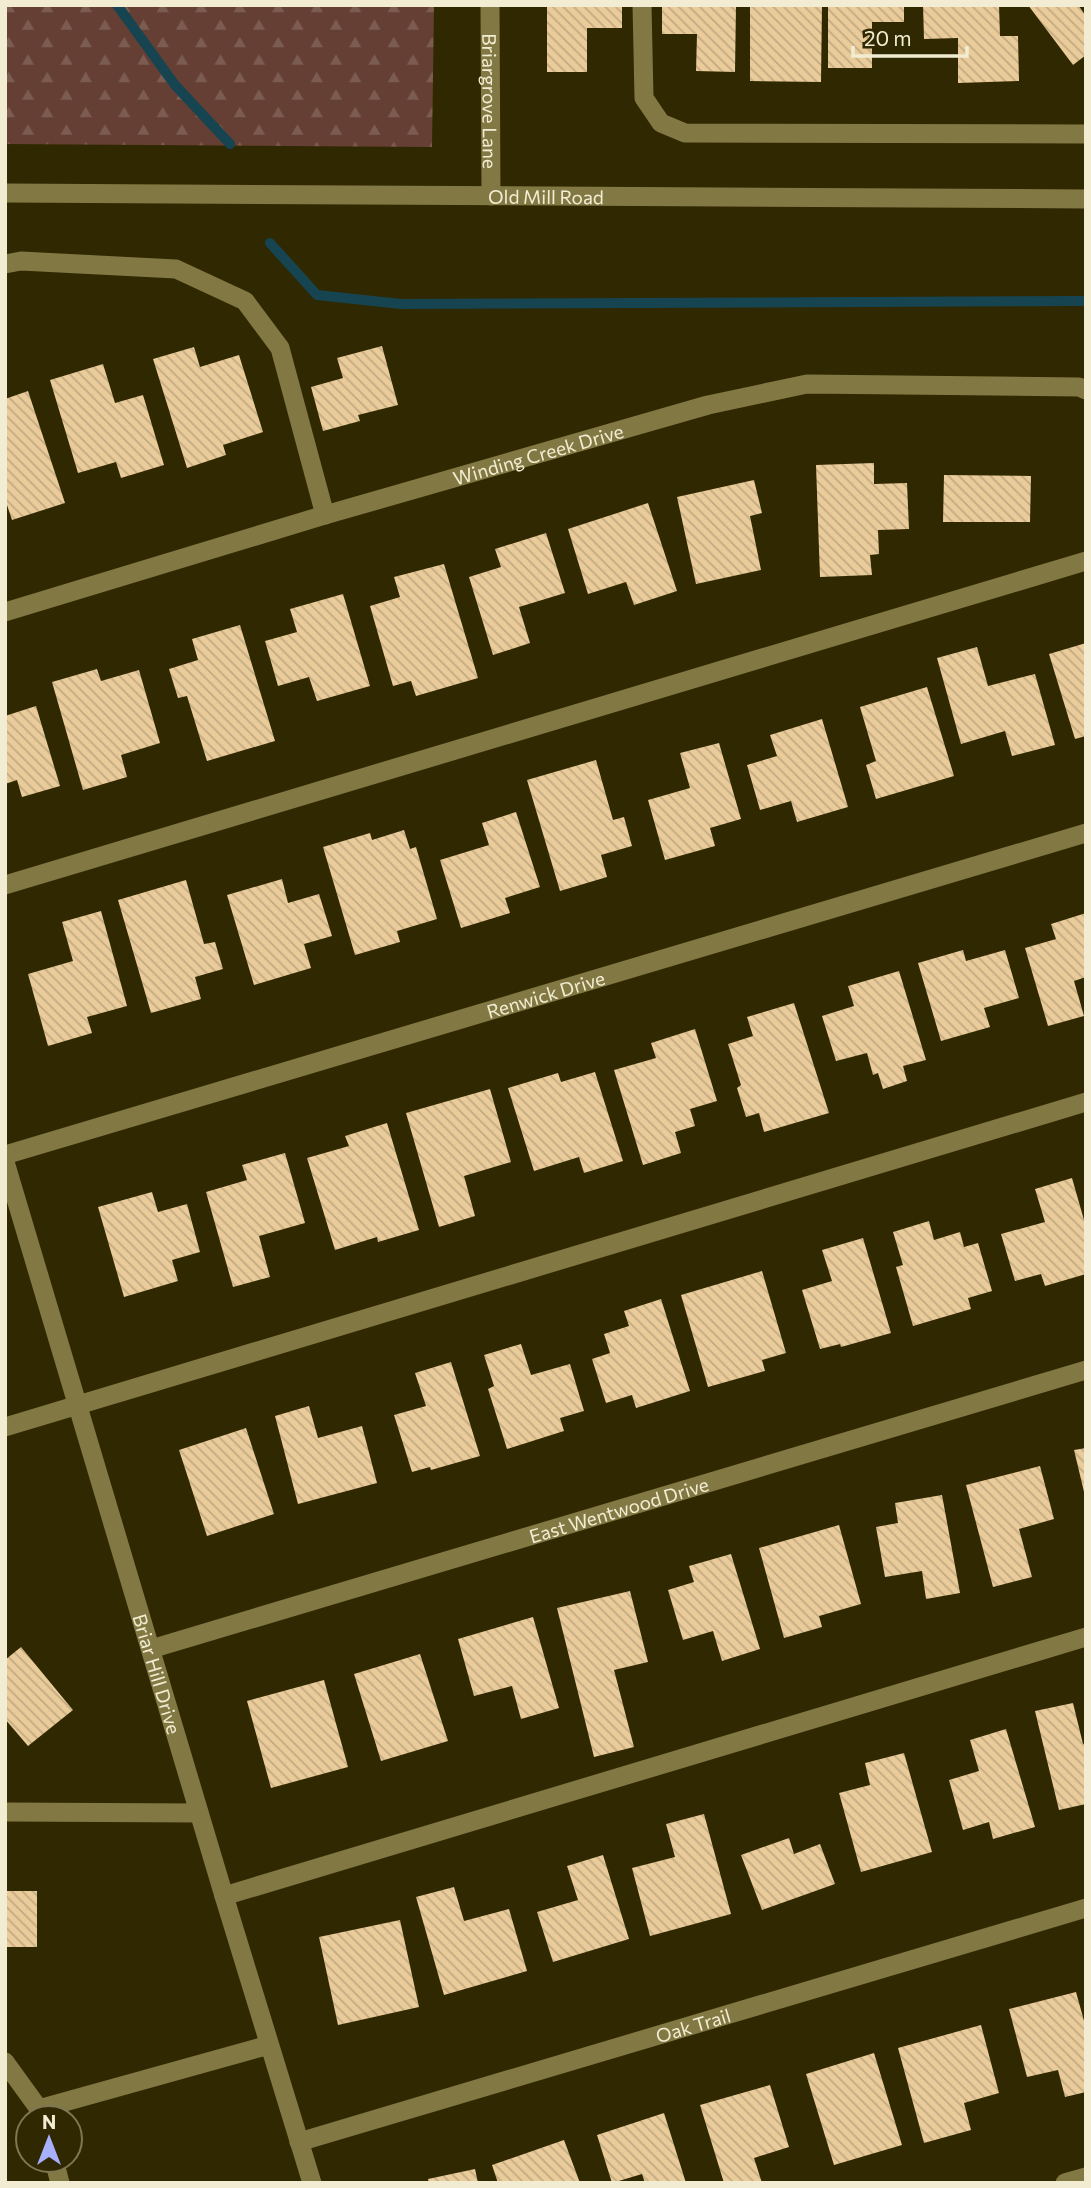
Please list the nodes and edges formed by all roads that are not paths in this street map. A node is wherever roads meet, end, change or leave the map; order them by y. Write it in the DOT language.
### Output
graph roads {
  1 [pos="490,5"];
  2 [pos="642,5"];
  3 [pos="1086,134"];
  4 [pos="5,193"];
  5 [pos="491,196"];
  6 [pos="1086,199"];
  7 [pos="5,264"];
  8 [pos="1086,390"];
  9 [pos="325,515"];
  10 [pos="1086,561"];
  11 [pos="5,612"];
  12 [pos="1086,833"];
  13 [pos="5,886"];
  14 [pos="1086,1102"];
  15 [pos="5,1155"];
  16 [pos="5,1162"];
  17 [pos="1086,1370"];
  18 [pos="77,1405"];
  19 [pos="5,1427"];
  20 [pos="1086,1637"];
  21 [pos="151,1649"];
  22 [pos="5,1812"];
  23 [pos="199,1814"];
  24 [pos="224,1896"];
  25 [pos="1086,1908"];
  26 [pos="269,2045"];
  27 [pos="5,2062"];
  28 [pos="34,2104"];
  29 [pos="74,2104"];
  30 [pos="299,2142"];
  31 [pos="1086,2177"];
  32 [pos="312,2183"];
  33 [pos="1065,2183"];
  1 -- 5 [label="street, Briargrove Lane"];
  2 -- 3 [label="street"];
  4 -- 5 [label="street, Old Mill Road"];
  5 -- 6 [label="street, Old Mill Road"];
  7 -- 9 [label="street"];
  8 -- 9 [label="street, Winding Creek Drive"];
  9 -- 11 [label="street, Winding Creek Drive"];
  10 -- 13 [label="street"];
  12 -- 15 [label="street, Renwick Drive"];
  14 -- 18 [label="street"];
  16 -- 18 [label="street, Briar Hill Drive"];
  17 -- 21 [label="street, East Wentwood Drive"];
  18 -- 19 [label="street"];
  18 -- 21 [label="street, Briar Hill Drive"];
  20 -- 24 [label="street"];
  21 -- 23 [label="street, Briar Hill Drive"];
  22 -- 23 [label="street"];
  23 -- 24 [label="street, Briar Hill Drive"];
  24 -- 26 [label="street, Briar Hill Drive"];
  25 -- 30 [label="street, Oak Trail"];
  26 -- 29 [label="street"];
  26 -- 30 [label="street, Briar Hill Drive"];
  27 -- 28 [label="street"];
  30 -- 32 [label="street, Briar Hill Drive"];
  31 -- 33 [label="street"];
}
